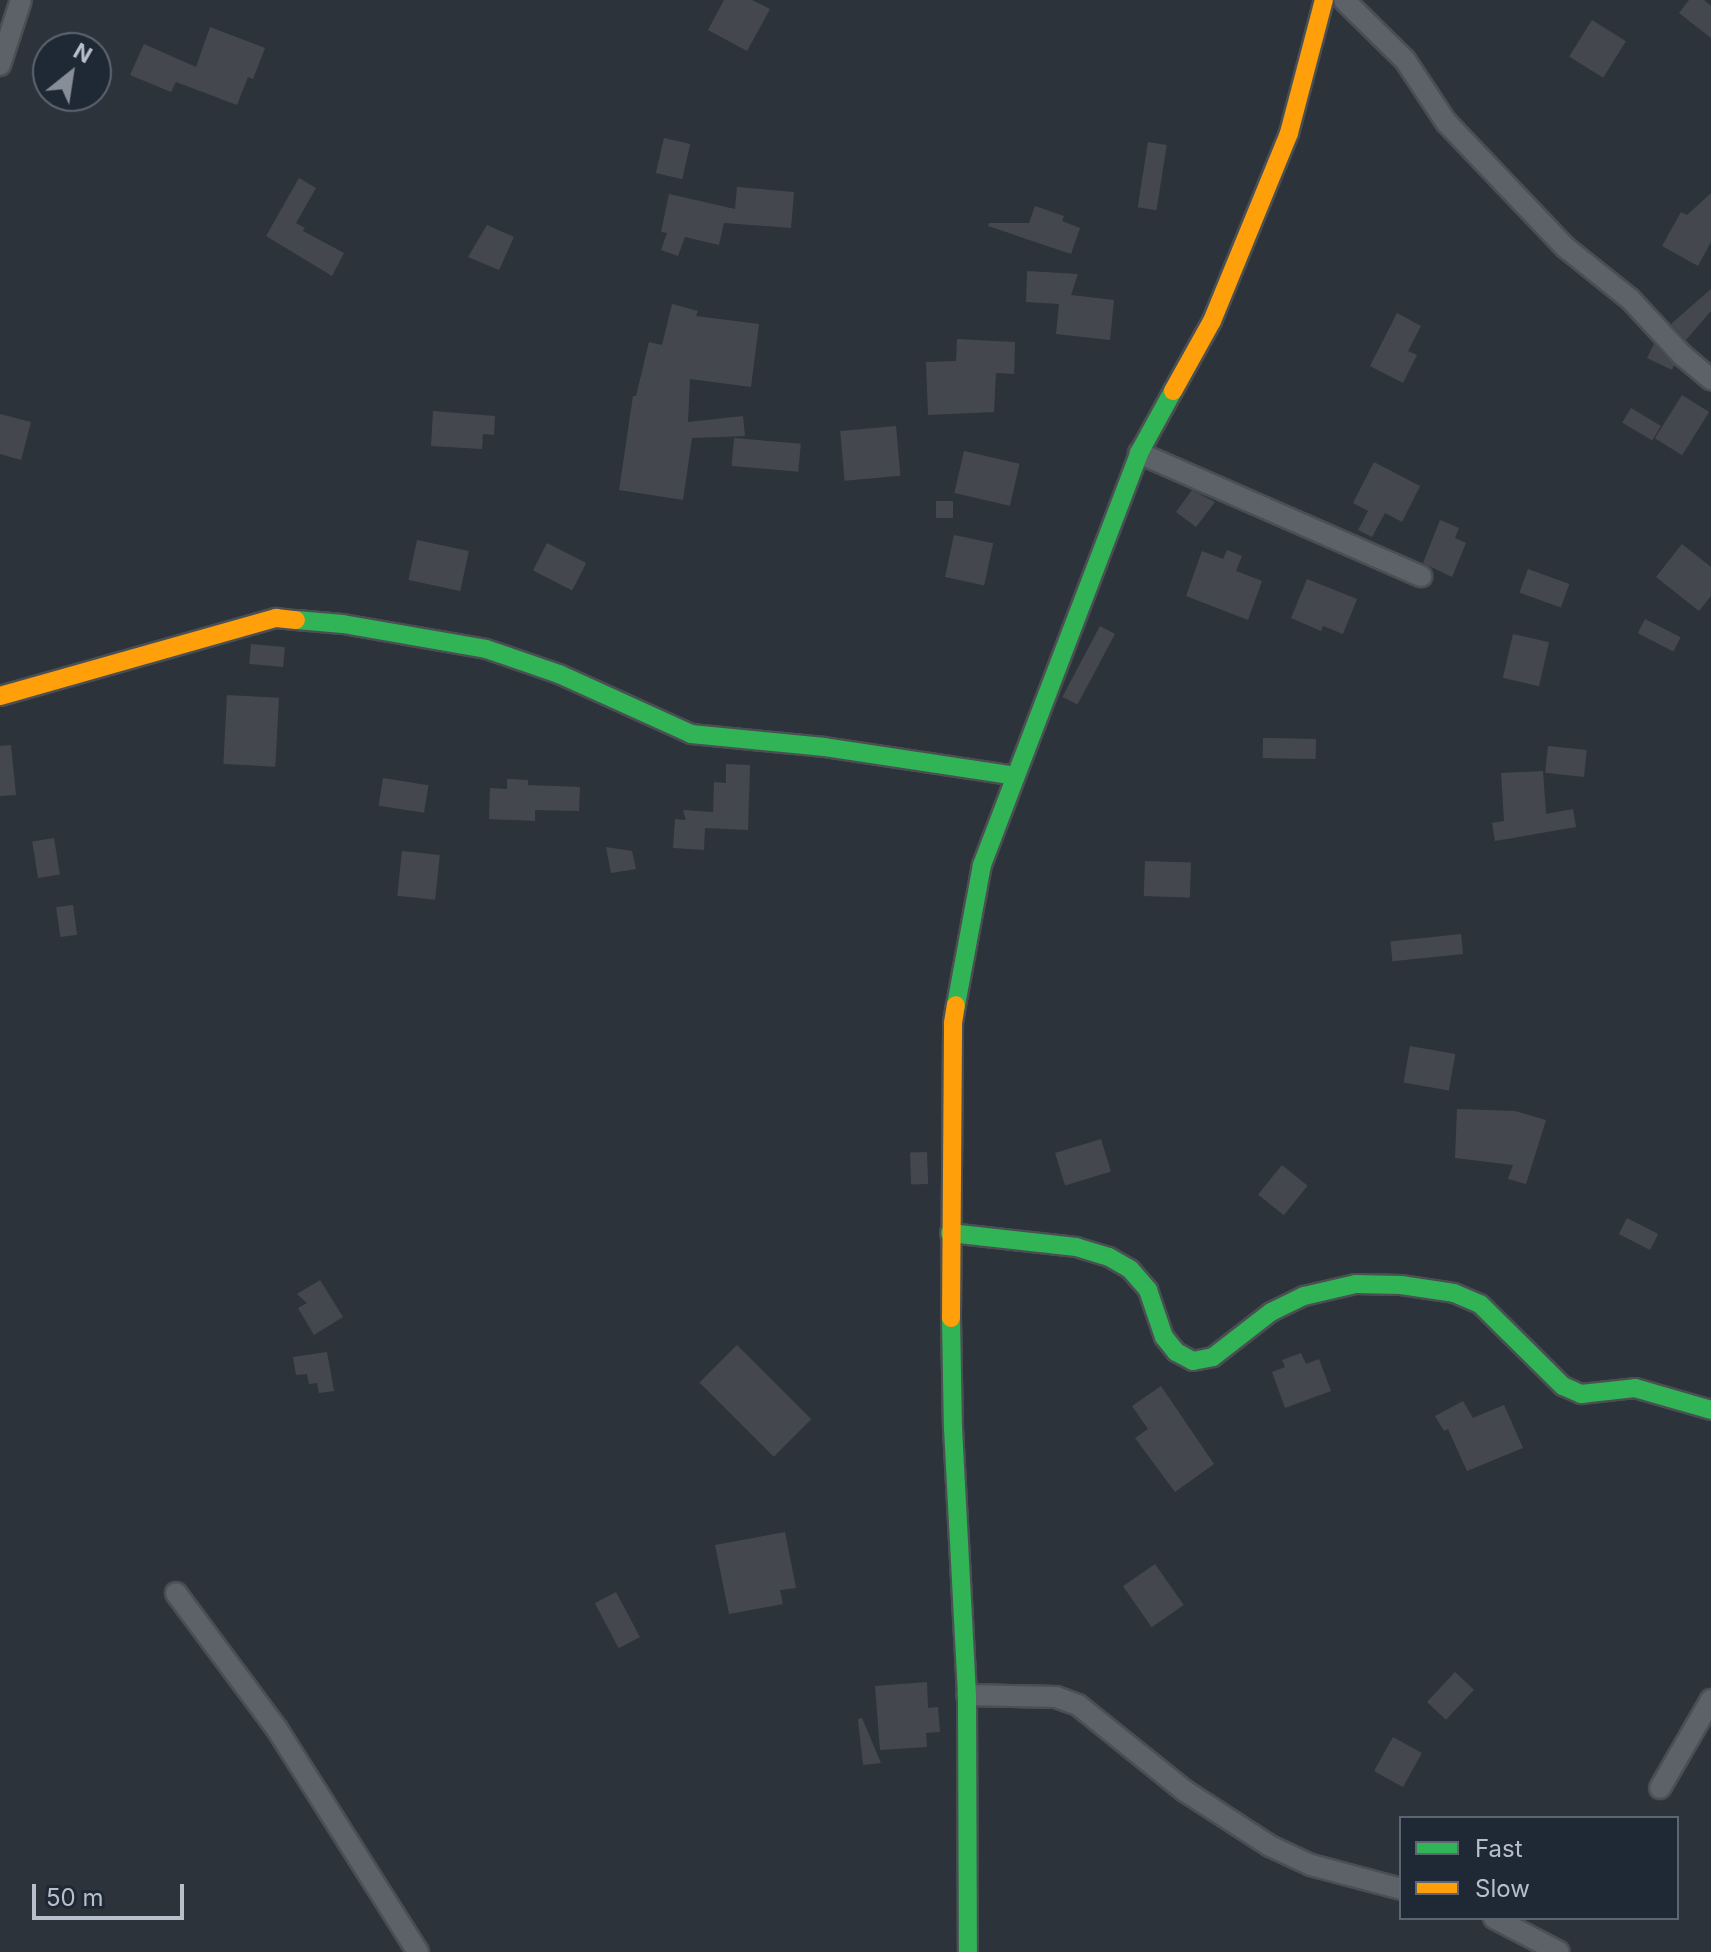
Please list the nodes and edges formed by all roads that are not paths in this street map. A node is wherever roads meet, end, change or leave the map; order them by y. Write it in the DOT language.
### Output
graph roads {
  1 [pos="21,0"];
  2 [pos="1324,0"];
  3 [pos="1344,0"];
  4 [pos="0,65"];
  5 [pos="1711,379"];
  6 [pos="1139,453"];
  7 [pos="1421,576"];
  8 [pos="0,696"];
  9 [pos="1015,776"];
  10 [pos="950,1233"];
  11 [pos="1711,1410"];
  12 [pos="176,1593"];
  13 [pos="967,1695"];
  14 [pos="1711,1700"];
  15 [pos="1660,1788"];
  16 [pos="1399,1888"];
  17 [pos="1498,1920"];
  18 [pos="418,1952"];
  19 [pos="968,1952"];
  20 [pos="1559,1952"];
  1 -- 4 [label="street"];
  2 -- 6 [label="street"];
  3 -- 5 [label="street"];
  6 -- 7 [label="street"];
  6 -- 9 [label="street"];
  8 -- 9 [label="street"];
  9 -- 10 [label="street"];
  10 -- 11 [label="street"];
  10 -- 13 [label="street"];
  12 -- 18 [label="street"];
  13 -- 16 [label="street"];
  13 -- 19 [label="street"];
  14 -- 15 [label="street"];
  17 -- 20 [label="street"];
}
